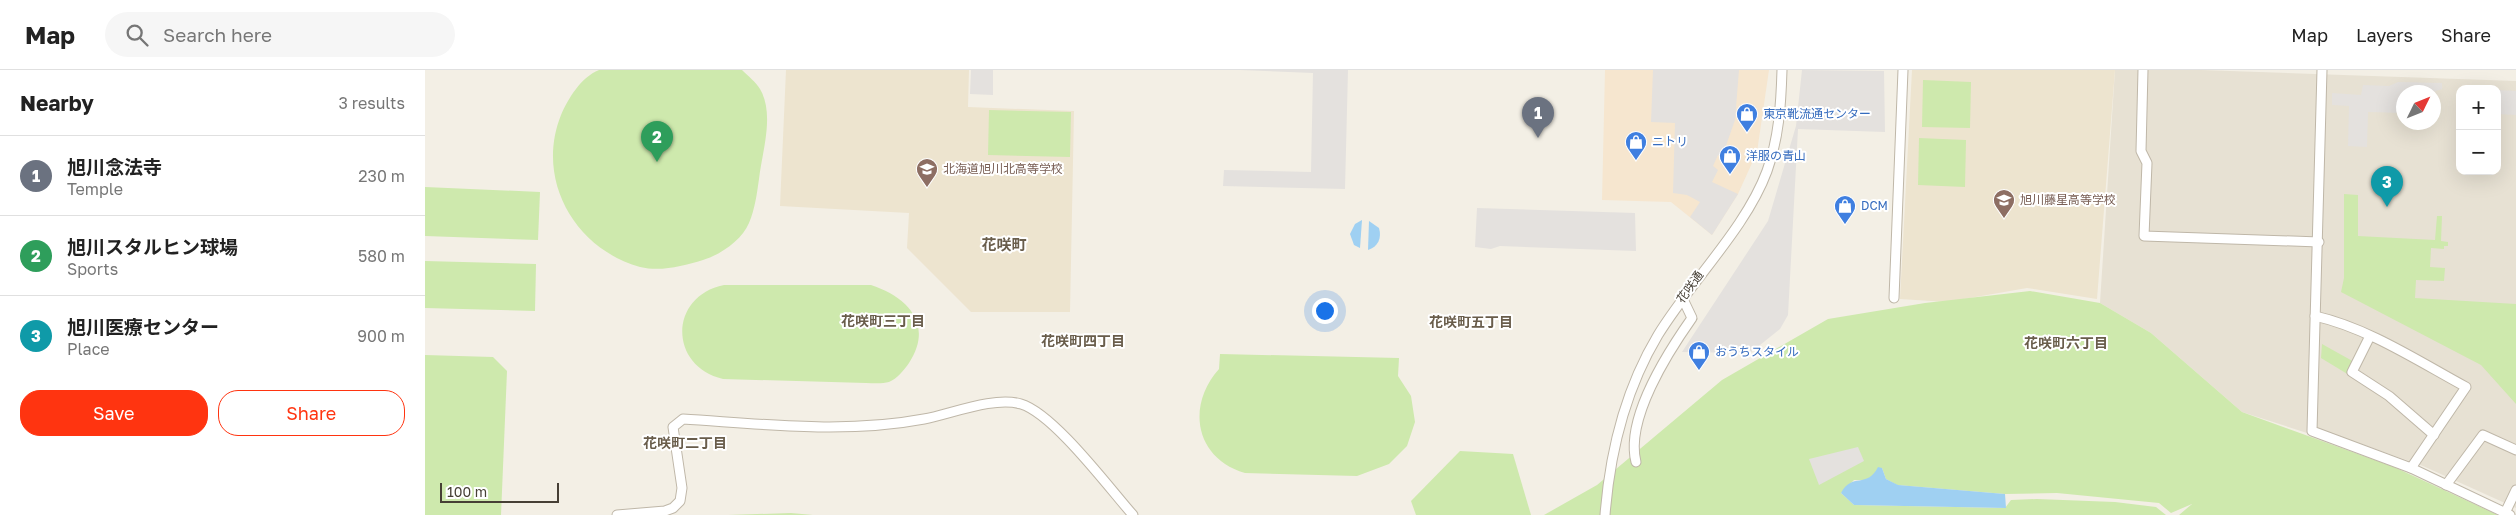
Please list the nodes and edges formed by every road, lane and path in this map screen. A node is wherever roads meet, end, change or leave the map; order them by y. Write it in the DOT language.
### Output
graph roads {
  1 [pos="1782,70"];
  2 [pos="1903,70"];
  3 [pos="2143,70"];
  4 [pos="2322,70"];
  5 [pos="2319,242"];
  6 [pos="1682,297"];
  7 [pos="1894,298"];
  8 [pos="2315,316"];
  9 [pos="2370,336"];
  10 [pos="2434,435"];
  11 [pos="2516,450"];
  12 [pos="1636,462"];
  13 [pos="2411,468"];
  14 [pos="2446,485"];
  15 [pos="2516,490"];
  16 [pos="1605,513"];
  17 [pos="2508,514"];
  18 [pos="617,515"];
  19 [pos="1133,515"];
  1 -- 6 [label="street, 花咲通"];
  2 -- 7 [label="street"];
  3 -- 5 [label="street"];
  4 -- 5 [label="street"];
  5 -- 8 [label="street"];
  6 -- 12 [label="street"];
  6 -- 16 [label="street, 花咲通"];
  8 -- 9 [label="street"];
  8 -- 13 [label="street"];
  9 -- 10 [label="street"];
  9 -- 10 [label="street"];
  10 -- 13 [label="street"];
  11 -- 14 [label="street"];
  13 -- 14 [label="street"];
  14 -- 17 [label="street"];
  15 -- 17 [label="street"];
  18 -- 19 [label="street"];
}
